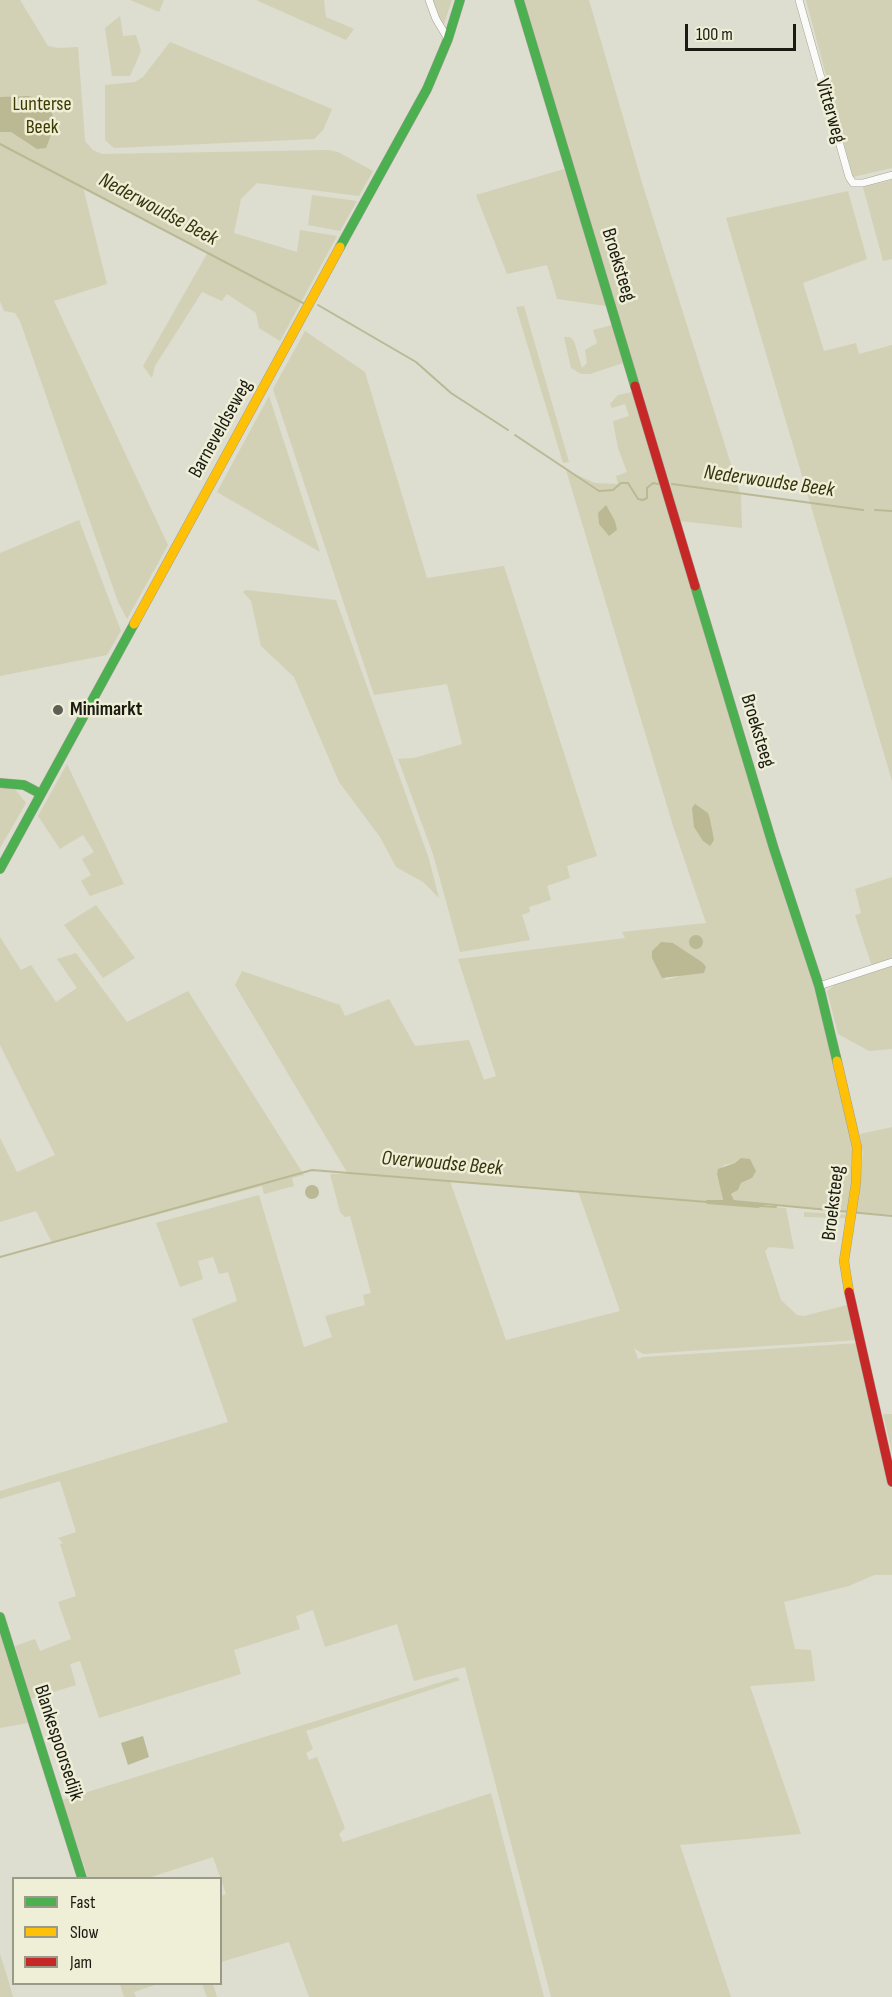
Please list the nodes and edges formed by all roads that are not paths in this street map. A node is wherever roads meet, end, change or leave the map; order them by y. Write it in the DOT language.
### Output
graph roads {
  1 [pos="429,0"];
  2 [pos="460,0"];
  3 [pos="519,0"];
  4 [pos="799,0"];
  5 [pos="448,39"];
  6 [pos="892,175"];
  7 [pos="0,783"];
  8 [pos="41,794"];
  9 [pos="0,869"];
  10 [pos="892,962"];
  11 [pos="819,986"];
  12 [pos="892,1482"];
  13 [pos="0,1617"];
  14 [pos="82,1877"];
  1 -- 5 [label="street"];
  2 -- 5 [label="street, Barneveldseweg"];
  3 -- 11 [label="street, Broeksteeg"];
  4 -- 6 [label="street, Vitterweg"];
  5 -- 8 [label="street, Barneveldseweg"];
  7 -- 8 [label="street"];
  8 -- 9 [label="street, Barneveldseweg"];
  10 -- 11 [label="street"];
  11 -- 12 [label="street, Broeksteeg"];
  13 -- 14 [label="street, Blankespoorsedijk"];
}
